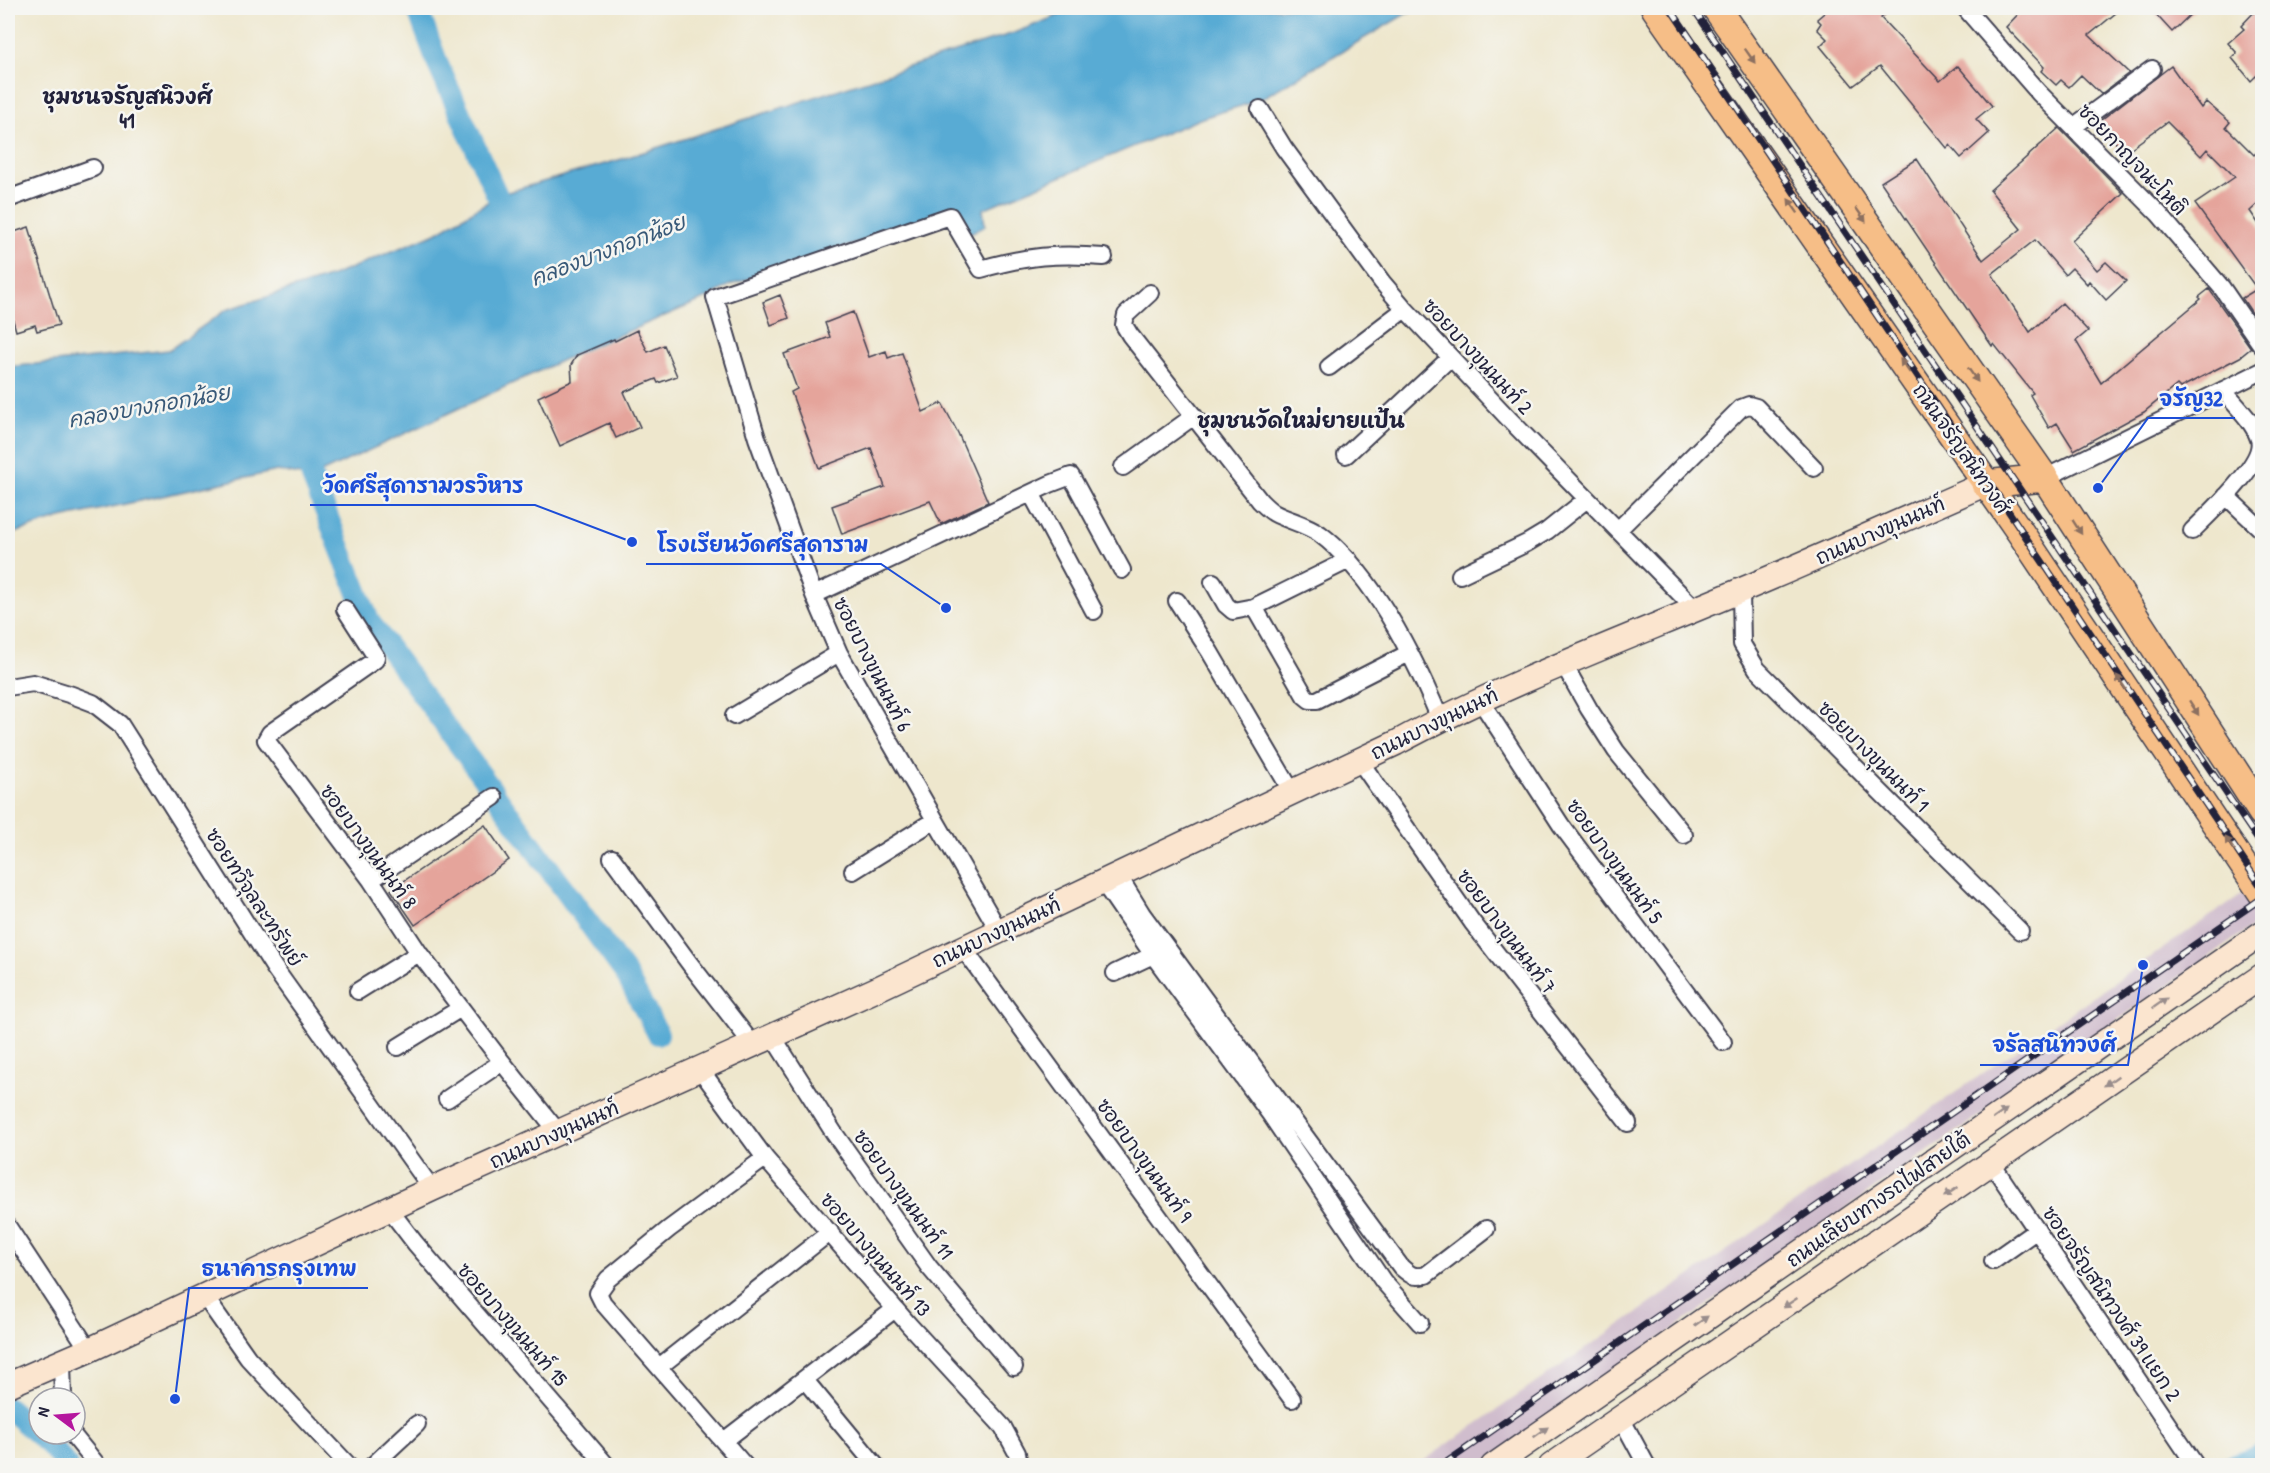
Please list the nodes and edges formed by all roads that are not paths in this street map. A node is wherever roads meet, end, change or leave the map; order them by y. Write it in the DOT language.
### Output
graph roads {
  1 [pos="1716,8"];
  2 [pos="1965,8"];
  3 [pos="1661,16"];
  4 [pos="2152,69"];
  5 [pos="1260,109"];
  6 [pos="2073,127"];
  7 [pos="93,168"];
  8 [pos="8,199"];
  9 [pos="1104,257"];
  10 [pos="1149,293"];
  11 [pos="1404,309"];
  12 [pos="2262,346"];
  13 [pos="1450,358"];
  14 [pos="1329,367"];
  15 [pos="2262,371"];
  16 [pos="2223,390"];
  17 [pos="1194,416"];
  18 [pos="1346,455"];
  19 [pos="1123,467"];
  20 [pos="1814,468"];
  21 [pos="2045,478"];
  22 [pos="1985,484"];
  23 [pos="1031,493"];
  24 [pos="2226,495"];
  25 [pos="1587,499"];
  26 [pos="1618,530"];
  27 [pos="2262,530"];
  28 [pos="2192,531"];
  29 [pos="1349,560"];
  30 [pos="1122,570"];
  31 [pos="1461,575"];
  32 [pos="1213,582"];
  33 [pos="1741,591"];
  34 [pos="814,595"];
  35 [pos="1177,601"];
  36 [pos="1254,607"];
  37 [pos="1694,608"];
  38 [pos="345,609"];
  39 [pos="1094,611"];
  40 [pos="839,653"];
  41 [pos="1409,653"];
  42 [pos="1563,663"];
  43 [pos="8,687"];
  44 [pos="1480,700"];
  45 [pos="734,716"];
  46 [pos="1440,719"];
  47 [pos="1359,760"];
  48 [pos="1292,792"];
  49 [pos="494,797"];
  50 [pos="2262,813"];
  51 [pos="934,820"];
  52 [pos="1684,835"];
  53 [pos="612,858"];
  54 [pos="853,871"];
  55 [pos="1110,878"];
  56 [pos="371,880"];
  57 [pos="2262,892"];
  58 [pos="999,931"];
  59 [pos="2020,931"];
  60 [pos="2262,933"];
  61 [pos="963,948"];
  62 [pos="419,953"];
  63 [pos="1153,955"];
  64 [pos="2221,961"];
  65 [pos="1115,973"];
  66 [pos="2262,976"];
  67 [pos="358,991"];
  68 [pos="2241,991"];
  69 [pos="461,1008"];
  70 [pos="763,1041"];
  71 [pos="1723,1042"];
  72 [pos="398,1047"];
  73 [pos="502,1062"];
  74 [pos="700,1069"];
  75 [pos="447,1099"];
  76 [pos="1628,1123"];
  77 [pos="558,1132"];
  78 [pos="765,1158"];
  79 [pos="1992,1164"];
  80 [pos="432,1189"];
  81 [pos="389,1209"];
  82 [pos="8,1227"];
  83 [pos="1486,1229"];
  84 [pos="2037,1230"];
  85 [pos="830,1233"];
  86 [pos="1993,1261"];
  87 [pos="205,1297"];
  88 [pos="895,1309"];
  89 [pos="1420,1323"];
  90 [pos="89,1350"];
  91 [pos="62,1362"];
  92 [pos="659,1367"];
  93 [pos="1014,1367"];
  94 [pos="804,1379"];
  95 [pos="15,1382"];
  96 [pos="63,1386"];
  97 [pos="1292,1399"];
  98 [pos="1621,1418"];
  99 [pos="417,1424"];
  100 [pos="725,1440"];
  101 [pos="82,1446"];
  102 [pos="2195,1464"];
  103 [pos="98,1466"];
  104 [pos="349,1466"];
  105 [pos="372,1466"];
  106 [pos="607,1466"];
  107 [pos="745,1466"];
  108 [pos="876,1466"];
  109 [pos="1019,1466"];
  110 [pos="1493,1466"];
  111 [pos="1551,1466"];
  112 [pos="1647,1466"];
  1 -- 21 [label="main road, one-way"];
  2 -- 6 [label="street, ซอยกาญจนะโหติ"];
  22 -- 3 [label="main road, ถนนจรัญสนิทวงศ์, one-way"];
  4 -- 6 [label="street"];
  5 -- 11 [label="street, ซอยบางขุนนนท์ 2"];
  6 -- 12 [label="street, ซอยกาญจนะโหติ"];
  7 -- 8 [label="street"];
  9 -- 34 [label="street, ซอยบางขุนนนท์ 6"];
  10 -- 17 [label="street"];
  11 -- 13 [label="street, ซอยบางขุนนนท์ 2"];
  11 -- 14 [label="street"];
  13 -- 18 [label="street"];
  13 -- 25 [label="street, ซอยบางขุนนนท์ 2"];
  15 -- 16 [label="street"];
  16 -- 21 [label="street"];
  16 -- 24 [label="street"];
  17 -- 19 [label="street"];
  17 -- 29 [label="street"];
  20 -- 26 [label="street"];
  21 -- 22 [label="main road"];
  21 -- 50 [label="main road, one-way"];
  22 -- 33 [label="street, ถนนบางขุนนนท์"];
  57 -- 22 [label="main road, ถนนจรัญสนิทวงศ์, one-way"];
  23 -- 30 [label="street"];
  23 -- 34 [label="street"];
  23 -- 39 [label="street"];
  24 -- 27 [label="street"];
  24 -- 28 [label="street"];
  25 -- 26 [label="street, ซอยบางขุนนนท์ 2"];
  25 -- 31 [label="street"];
  26 -- 37 [label="street, ซอยบางขุนนนท์ 2"];
  29 -- 36 [label="street"];
  29 -- 41 [label="street"];
  32 -- 36 [label="street"];
  33 -- 37 [label="street, ถนนบางขุนนนท์"];
  33 -- 59 [label="street, ซอยบางขุนนนท์ 1"];
  34 -- 40 [label="street, ซอยบางขุนนนท์ 6"];
  35 -- 48 [label="street"];
  36 -- 41 [label="street"];
  37 -- 42 [label="street, ถนนบางขุนนนท์"];
  38 -- 56 [label="street, ซอยบางขุนนนท์ 8"];
  40 -- 45 [label="street"];
  40 -- 51 [label="street, ซอยบางขุนนนท์ 6"];
  41 -- 46 [label="street"];
  42 -- 44 [label="street, ถนนบางขุนนนท์"];
  42 -- 52 [label="street"];
  43 -- 80 [label="street, ซอยทวีจุลละทรัพย์"];
  44 -- 46 [label="street, ถนนบางขุนนนท์"];
  44 -- 71 [label="street, ซอยบางขุนนนท์ 5"];
  46 -- 47 [label="street, ถนนบางขุนนนท์"];
  47 -- 48 [label="street, ถนนบางขุนนนท์"];
  47 -- 76 [label="street, ซอยบางขุนนนท์ 7"];
  48 -- 55 [label="street, ถนนบางขุนนนท์"];
  49 -- 56 [label="street"];
  51 -- 54 [label="street"];
  51 -- 58 [label="street, ซอยบางขุนนนท์ 6"];
  53 -- 70 [label="street, ซอยบางขุนนนท์ 11"];
  55 -- 58 [label="street, ถนนบางขุนนนท์"];
  55 -- 63 [label="street"];
  55 -- 83 [label="street"];
  56 -- 62 [label="street, ซอยบางขุนนนท์ 8"];
  58 -- 61 [label="street, ถนนบางขุนนนท์"];
  60 -- 64 [label="street, ถนนเลียบทางรถไฟสายใต้"];
  61 -- 70 [label="street, ถนนบางขุนนนท์"];
  61 -- 97 [label="street, ซอยบางขุนนนท์ 9"];
  62 -- 67 [label="street"];
  62 -- 69 [label="street, ซอยบางขุนนนท์ 8"];
  63 -- 65 [label="street"];
  63 -- 89 [label="street"];
  64 -- 68 [label="street"];
  110 -- 64 [label="street, ถนนเลียบทางรถไฟสายใต้, one-way"];
  66 -- 68 [label="street, ถนนเลียบทางรถไฟสายใต้"];
  68 -- 79 [label="street, ถนนเลียบทางรถไฟสายใต้, one-way"];
  69 -- 72 [label="street"];
  69 -- 73 [label="street, ซอยบางขุนนนท์ 8"];
  70 -- 74 [label="street, ถนนบางขุนนนท์"];
  70 -- 93 [label="street, ซอยบางขุนนนท์ 11"];
  73 -- 75 [label="street"];
  73 -- 77 [label="street, ซอยบางขุนนนท์ 8"];
  74 -- 77 [label="street, ถนนบางขุนนนท์"];
  74 -- 78 [label="street, ซอยบางขุนนนท์ 13"];
  77 -- 80 [label="street, ถนนบางขุนนนท์"];
  78 -- 85 [label="street, ซอยบางขุนนนท์ 13"];
  78 -- 92 [label="street"];
  79 -- 84 [label="street, ซอยจรัญสนิทวงศ์ 39 แยก 2"];
  79 -- 98 [label="street, ถนนเลียบทางรถไฟสายใต้, one-way"];
  80 -- 81 [label="street, ถนนบางขุนนนท์"];
  81 -- 87 [label="street, ถนนบางขุนนนท์"];
  81 -- 106 [label="street, ซอยบางขุนนนท์ 15"];
  82 -- 90 [label="street"];
  84 -- 86 [label="street"];
  84 -- 102 [label="street, ซอยจรัญสนิทวงศ์ 39 แยก 2"];
  85 -- 88 [label="street, ซอยบางขุนนนท์ 13"];
  85 -- 92 [label="street"];
  87 -- 90 [label="street, ถนนบางขุนนนท์"];
  87 -- 104 [label="street"];
  88 -- 94 [label="street"];
  88 -- 109 [label="street, ซอยบางขุนนนท์ 13"];
  90 -- 91 [label="street, ถนนบางขุนนนท์"];
  91 -- 95 [label="street, ถนนบางขุนนนท์"];
  91 -- 96 [label="street"];
  92 -- 100 [label="street"];
  94 -- 100 [label="street"];
  94 -- 108 [label="street"];
  98 -- 111 [label="street, ถนนเลียบทางรถไฟสายใต้"];
  98 -- 112 [label="street"];
  99 -- 105 [label="street"];
  100 -- 107 [label="street"];
  101 -- 103 [label="street"];
}
